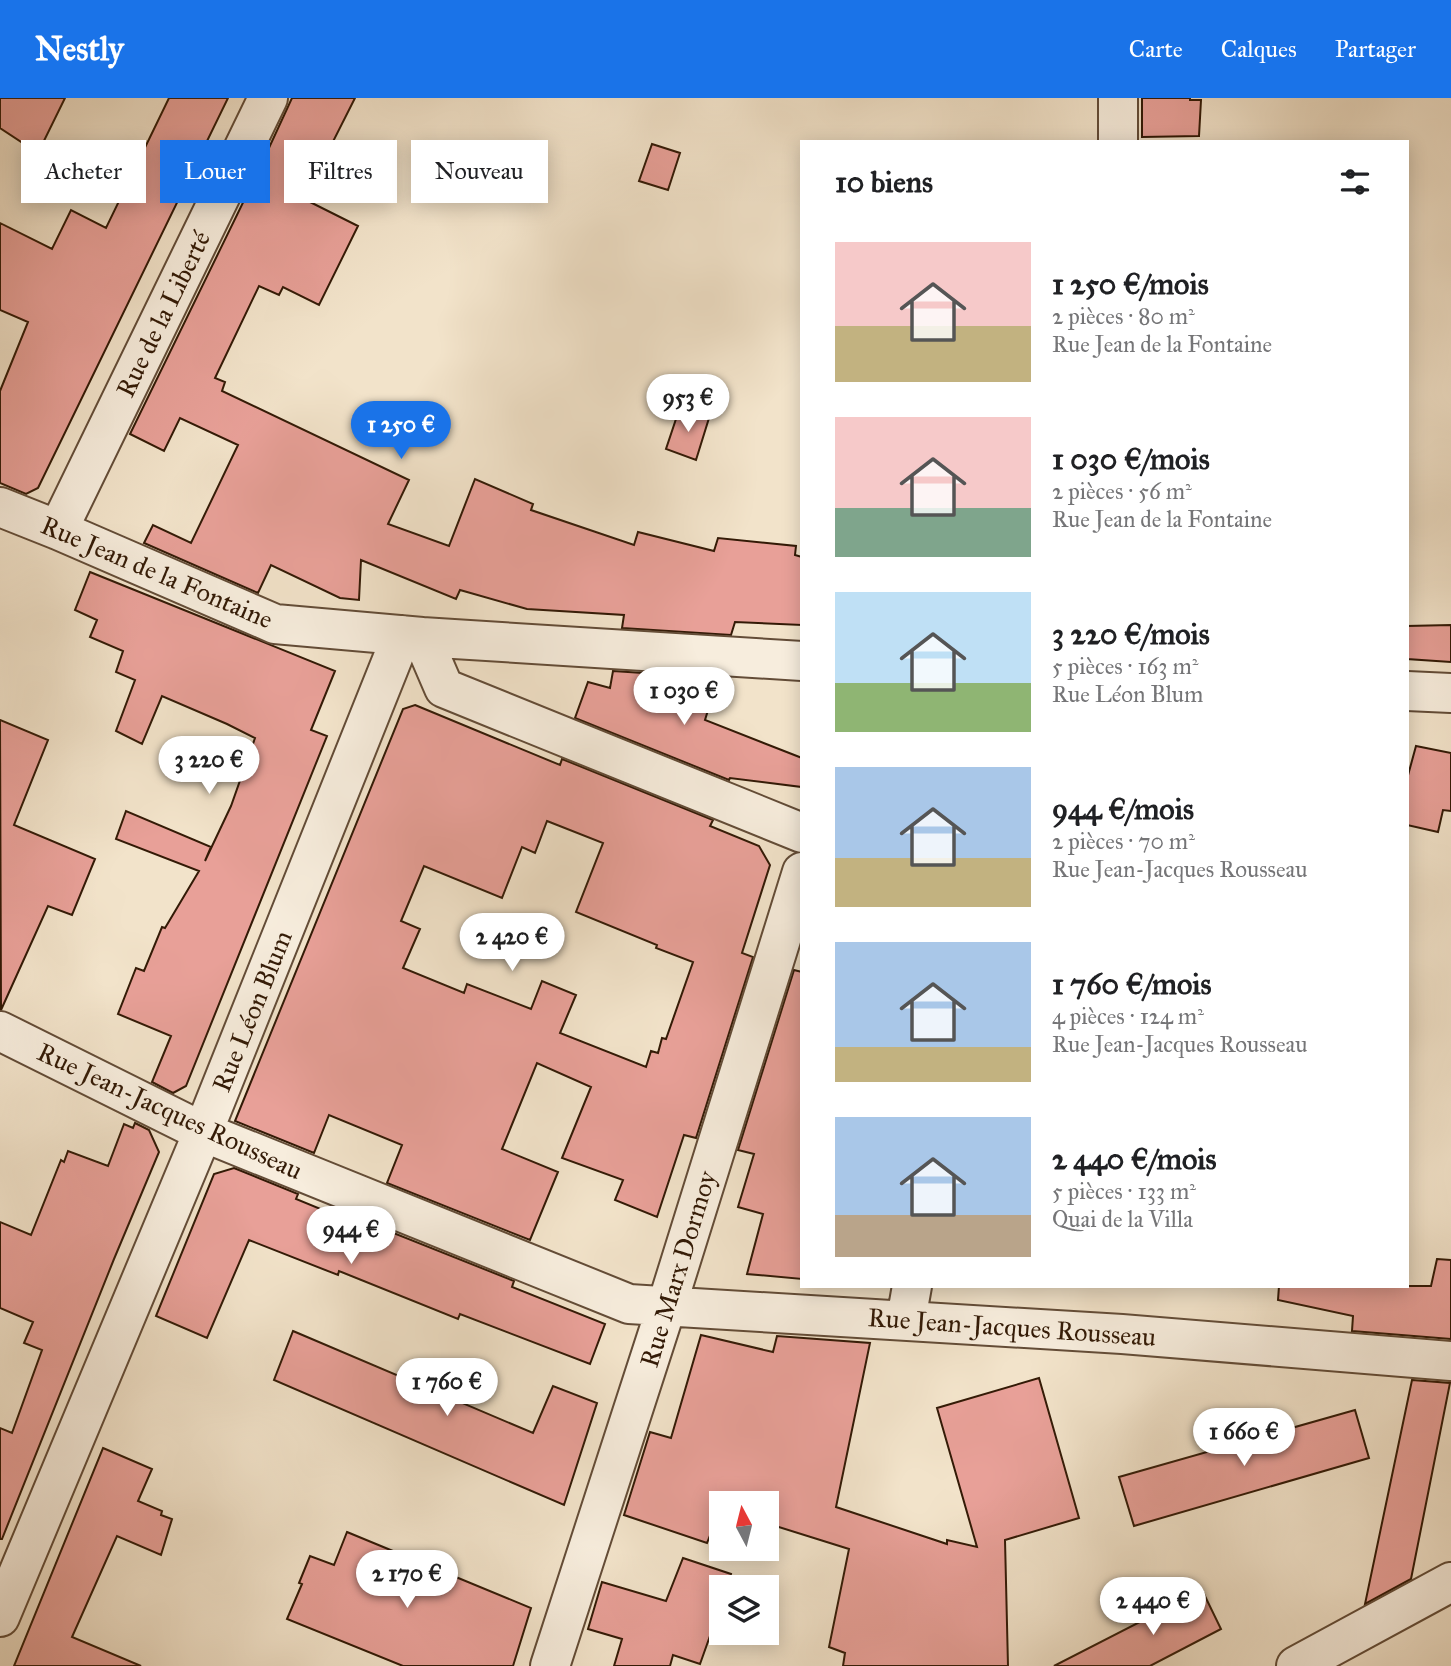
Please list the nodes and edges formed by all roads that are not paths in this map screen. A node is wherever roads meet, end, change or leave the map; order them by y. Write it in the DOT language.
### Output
graph roads {
  1 [pos="268,98"];
  2 [pos="1118,98"];
  3 [pos="1118,140"];
  4 [pos="0,507"];
  5 [pos="58,530"];
  6 [pos="412,636"];
  7 [pos="800,661"];
  8 [pos="1409,691"];
  9 [pos="1451,693"];
  10 [pos="800,832"];
  11 [pos="800,878"];
  12 [pos="0,1031"];
  13 [pos="203,1132"];
  14 [pos="909,1303"];
  15 [pos="667,1305"];
  16 [pos="1451,1361"];
  17 [pos="1451,1582"];
  18 [pos="0,1617"];
  19 [pos="550,1666"];
  20 [pos="1296,1666"];
  1 -- 5 [label="street, Rue de la Liberté"];
  2 -- 3 [label="street"];
  4 -- 5 [label="street, Rue Jean de la Fontaine"];
  5 -- 6 [label="street, Rue Jean de la Fontaine"];
  6 -- 7 [label="street, Rue Jean de la Fontaine"];
  6 -- 10 [label="street"];
  6 -- 13 [label="street, Rue Léon Blum"];
  8 -- 9 [label="street"];
  11 -- 15 [label="street, Rue Marx Dormoy"];
  12 -- 13 [label="street, Rue Jean-Jacques Rousseau"];
  13 -- 15 [label="street, Rue Jean-Jacques Rousseau"];
  13 -- 18 [label="street, Rue Léon Blum"];
  14 -- 15 [label="street, Rue Jean-Jacques Rousseau"];
  14 -- 16 [label="street, Rue Jean-Jacques Rousseau"];
  15 -- 19 [label="street, Rue Marx Dormoy"];
  17 -- 20 [label="street"];
}
